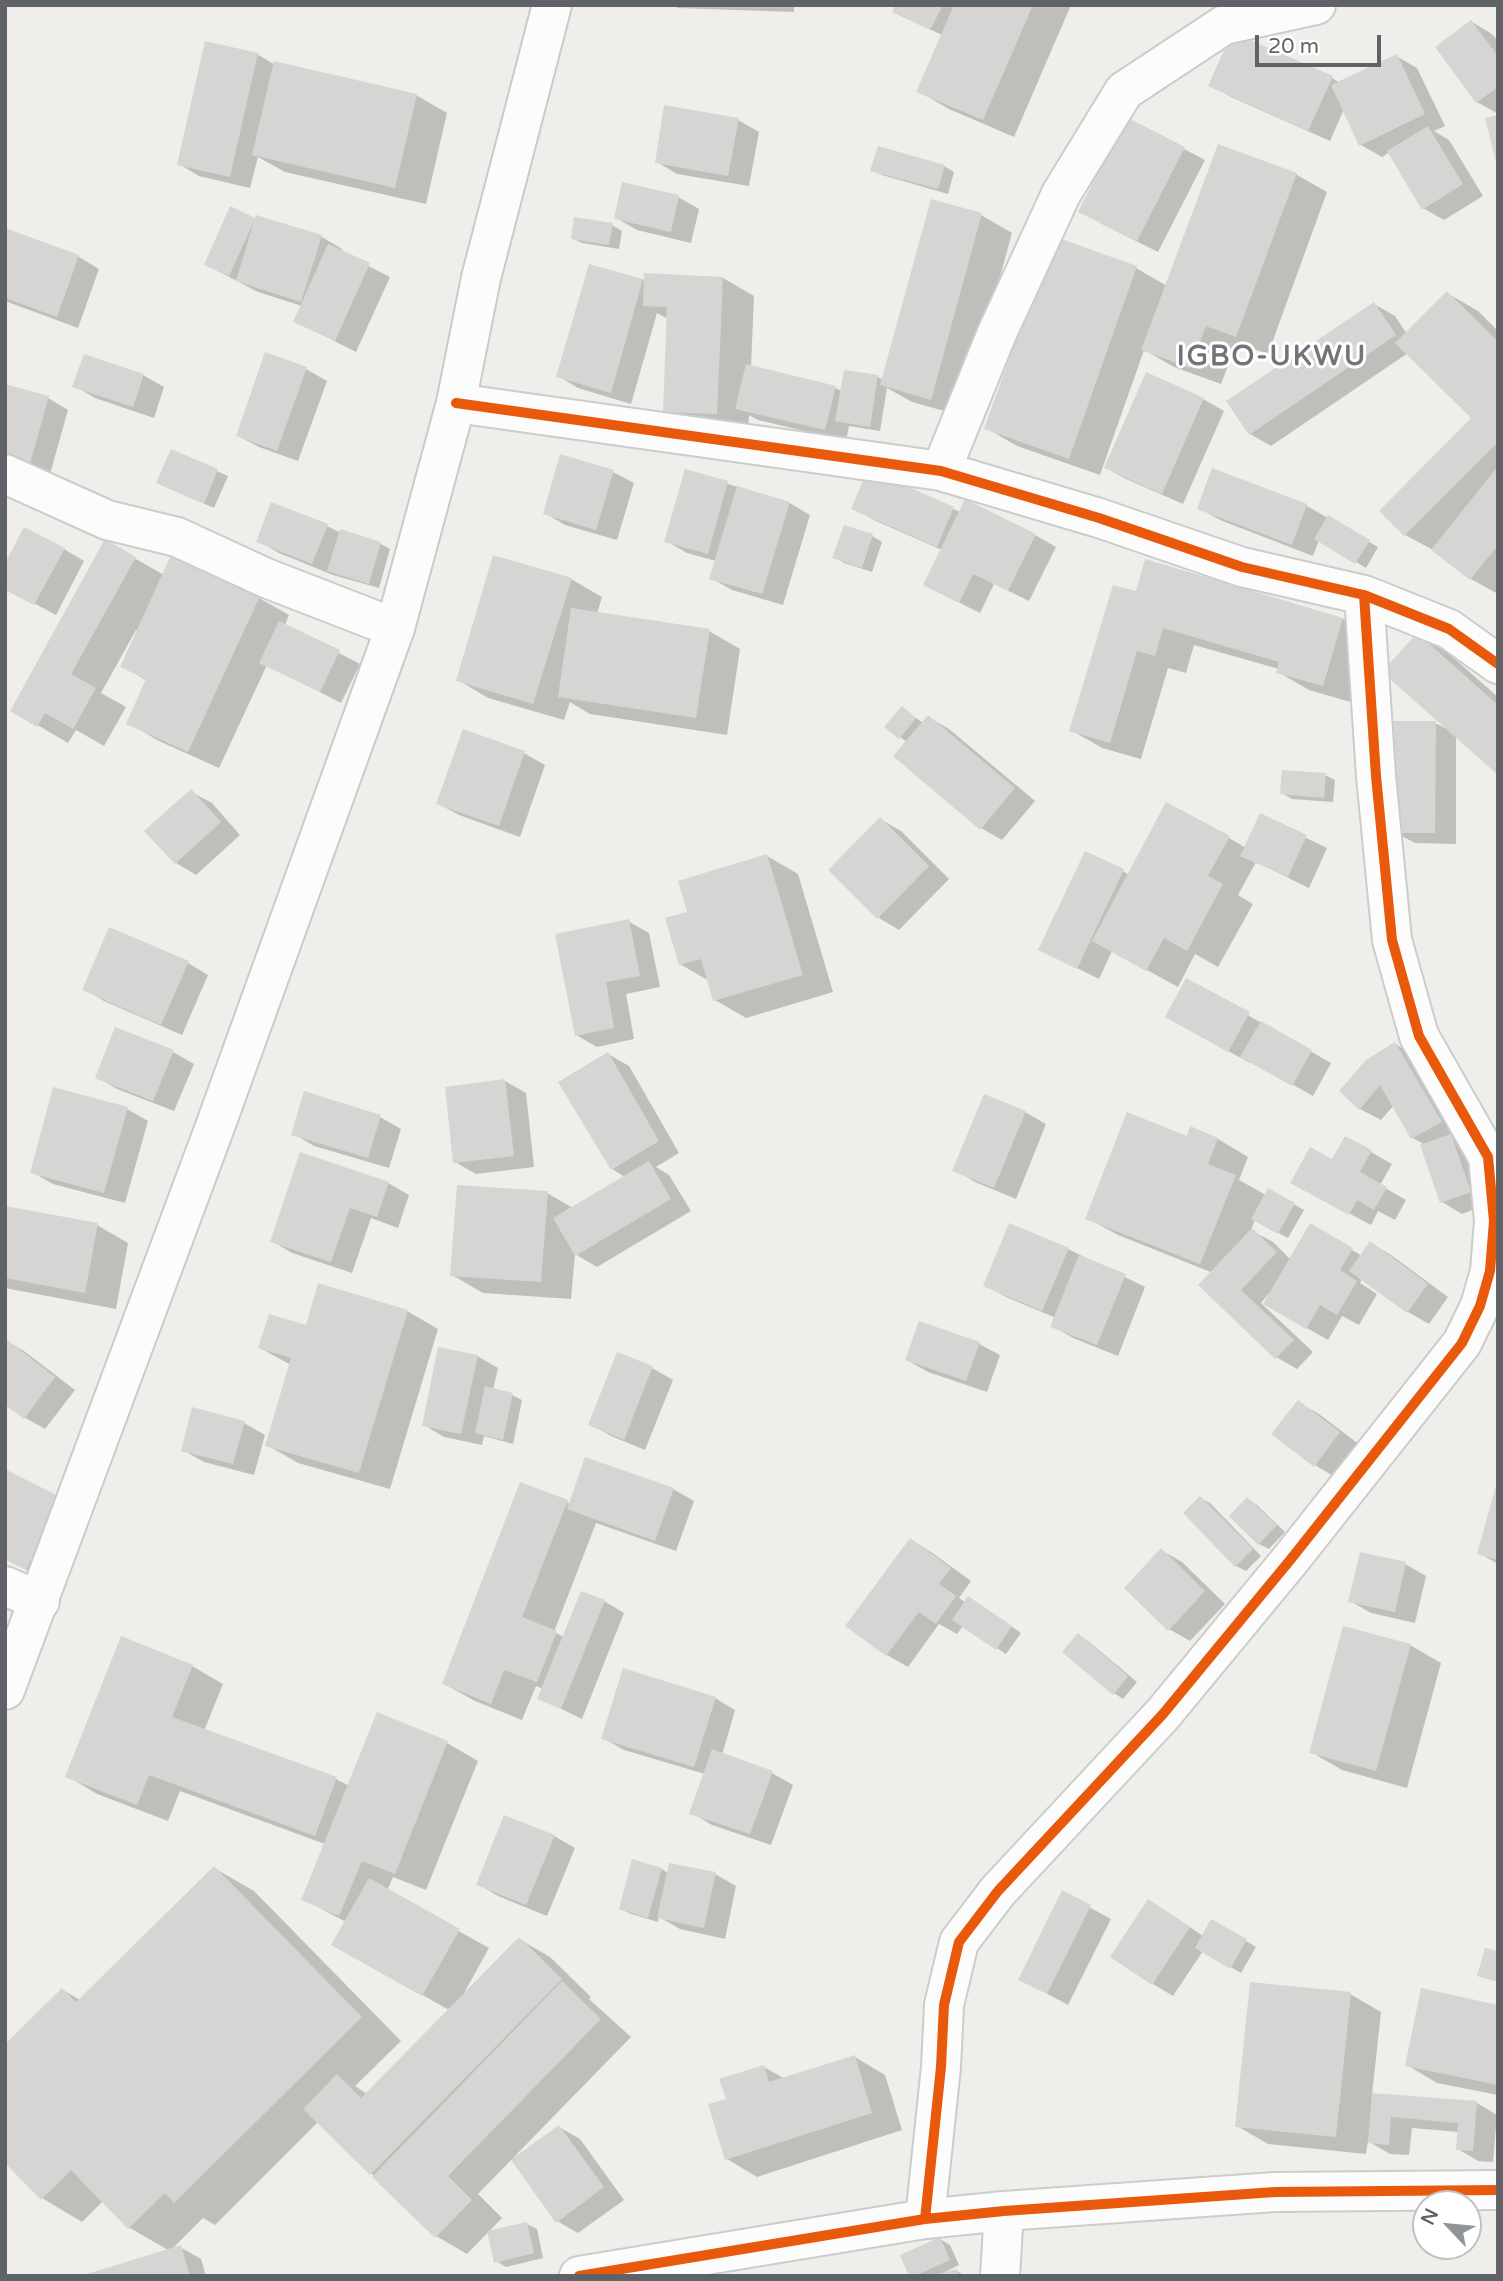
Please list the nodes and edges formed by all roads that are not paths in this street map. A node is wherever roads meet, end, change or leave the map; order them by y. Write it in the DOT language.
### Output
graph roads {
  1 [pos="552,5"];
  2 [pos="1316,5"];
  3 [pos="456,403"];
  4 [pos="941,471"];
  5 [pos="5,474"];
  6 [pos="1364,595"];
  7 [pos="395,628"];
  8 [pos="1498,664"];
  9 [pos="5,1586"];
  10 [pos="40,1601"];
  11 [pos="5,1690"];
  12 [pos="1498,2190"];
  13 [pos="1004,2211"];
  14 [pos="925,2220"];
  15 [pos="579,2276"];
  16 [pos="1000,2276"];
  1 -- 3 [label="street"];
  2 -- 4 [label="street"];
  3 -- 4 [label="street"];
  3 -- 7 [label="street"];
  4 -- 6 [label="street"];
  5 -- 7 [label="street"];
  6 -- 8 [label="street"];
  6 -- 14 [label="street"];
  7 -- 10 [label="street"];
  9 -- 10 [label="street"];
  10 -- 11 [label="street"];
  12 -- 13 [label="street"];
  13 -- 14 [label="street"];
  13 -- 16 [label="street"];
  14 -- 15 [label="street"];
}
